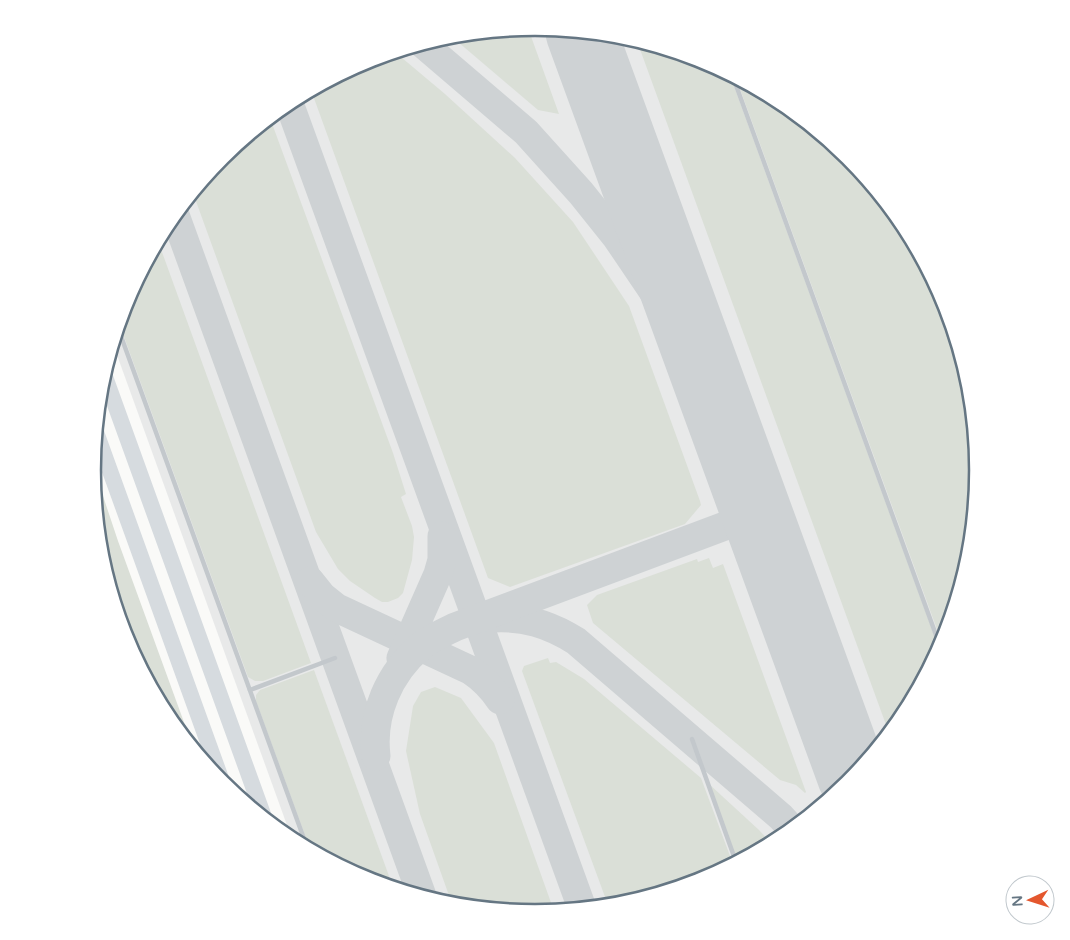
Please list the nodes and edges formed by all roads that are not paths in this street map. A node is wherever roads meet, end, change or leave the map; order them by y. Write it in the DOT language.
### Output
graph roads {
  1 [pos="736,86"];
  2 [pos="122,338"];
  3 [pos="109,389"];
  4 [pos="102,448"];
  5 [pos="936,636"];
  6 [pos="335,658"];
  7 [pos="250,690"];
  8 [pos="692,739"];
  9 [pos="215,763"];
  10 [pos="260,805"];
  11 [pos="303,837"];
  12 [pos="734,856"];
  1 -- 5 [label="lane"];
  2 -- 7 [label="lane"];
  3 -- 10 [label="highway"];
  4 -- 9 [label="highway"];
  6 -- 7 [label="lane"];
  7 -- 11 [label="lane"];
  8 -- 12 [label="lane"];
}
